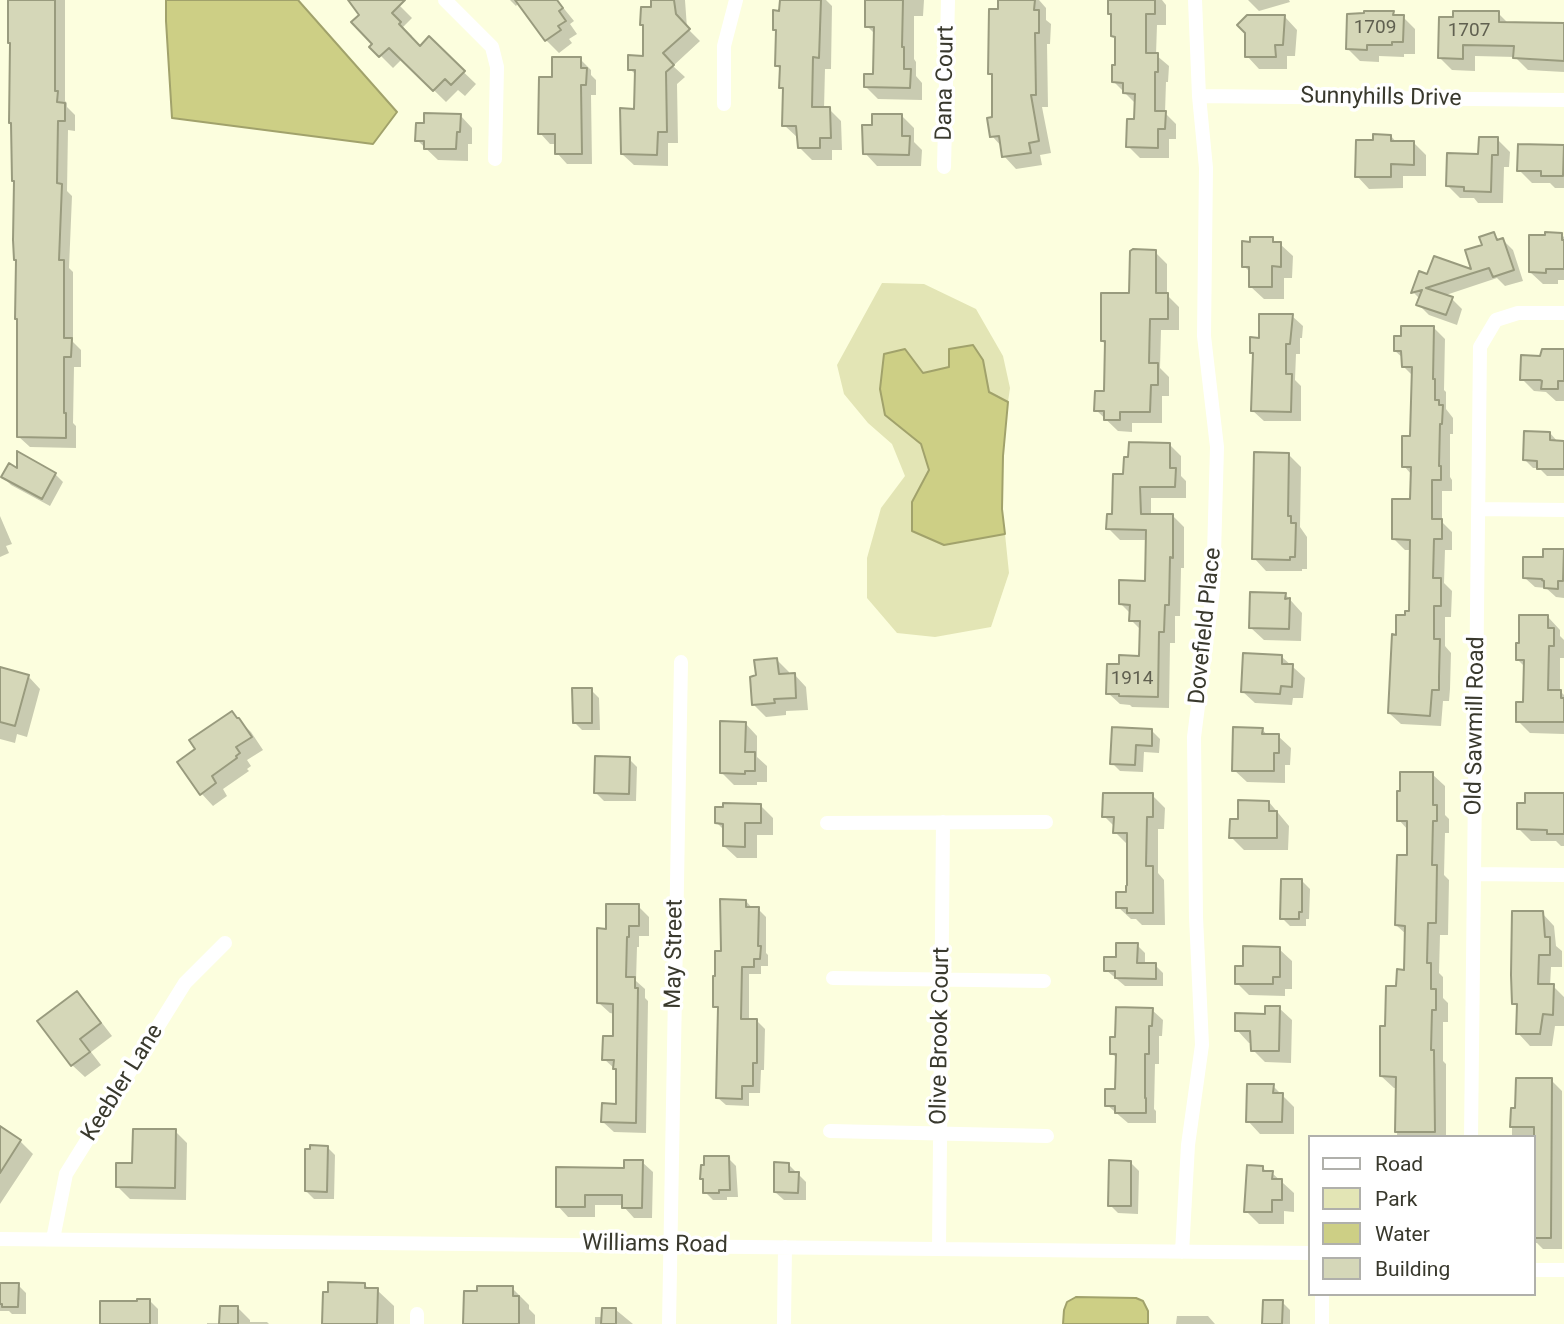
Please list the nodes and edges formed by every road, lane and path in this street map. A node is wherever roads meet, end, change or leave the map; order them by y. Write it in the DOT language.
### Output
graph roads {
  1 [pos="445,0"];
  2 [pos="736,0"];
  3 [pos="948,0"];
  4 [pos="1195,0"];
  5 [pos="1199,96"];
  6 [pos="1564,100"];
  7 [pos="724,104"];
  8 [pos="495,159"];
  9 [pos="944,167"];
  10 [pos="1564,313"];
  11 [pos="1478,509"];
  12 [pos="1564,510"];
  13 [pos="681,662"];
  14 [pos="827,822"];
  15 [pos="943,822"];
  16 [pos="1046,822"];
  17 [pos="1474,874"];
  18 [pos="1564,875"];
  19 [pos="225,943"];
  20 [pos="833,978"];
  21 [pos="942,979"];
  22 [pos="1044,981"];
  23 [pos="830,1131"];
  24 [pos="940,1134"];
  25 [pos="1471,1135"];
  26 [pos="1047,1136"];
  27 [pos="0,1239"];
  28 [pos="53,1239"];
  29 [pos="670,1245"];
  30 [pos="785,1247"];
  31 [pos="939,1249"];
  32 [pos="1182,1252"];
  33 [pos="1308,1254"];
  34 [pos="1536,1269"];
  35 [pos="1564,1270"];
  36 [pos="1322,1296"];
  37 [pos="669,1324"];
  38 [pos="784,1324"];
  39 [pos="1322,1324"];
  1 -- 8 [label="street"];
  2 -- 7 [label="street"];
  3 -- 9 [label="street, Dana Court"];
  4 -- 5 [label="street, Dovefield Place"];
  5 -- 6 [label="street, Sunnyhills Drive"];
  5 -- 32 [label="street, Dovefield Place"];
  10 -- 11 [label="street, Old Sawmill Road"];
  11 -- 12 [label="street"];
  11 -- 17 [label="street, Old Sawmill Road"];
  13 -- 29 [label="street, May Street"];
  14 -- 15 [label="street"];
  15 -- 16 [label="street"];
  15 -- 21 [label="street, Olive Brook Court"];
  17 -- 18 [label="street"];
  17 -- 25 [label="street, Old Sawmill Road"];
  19 -- 28 [label="street, Keebler Lane"];
  20 -- 21 [label="street"];
  21 -- 22 [label="street"];
  21 -- 24 [label="street, Olive Brook Court"];
  23 -- 24 [label="street"];
  24 -- 26 [label="street"];
  24 -- 31 [label="street, Olive Brook Court"];
  27 -- 28 [label="street, Williams Road"];
  28 -- 29 [label="street, Williams Road"];
  29 -- 30 [label="street, Williams Road"];
  29 -- 37 [label="street, May Street"];
  30 -- 31 [label="street, Williams Road"];
  30 -- 38 [label="street"];
  31 -- 32 [label="street, Williams Road"];
  32 -- 33 [label="street, Williams Road"];
  34 -- 35 [label="street"];
  36 -- 39 [label="street"];
}
